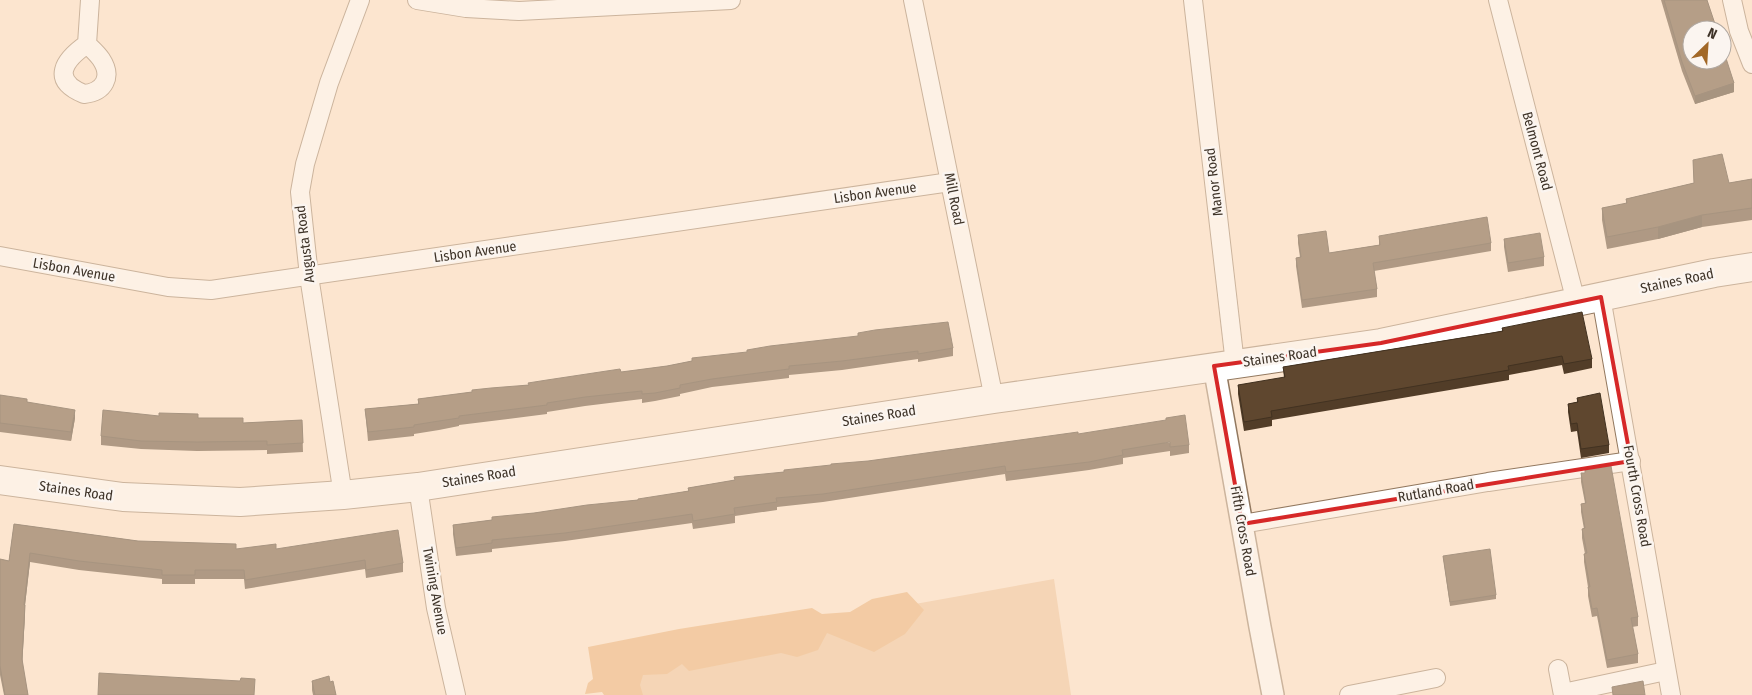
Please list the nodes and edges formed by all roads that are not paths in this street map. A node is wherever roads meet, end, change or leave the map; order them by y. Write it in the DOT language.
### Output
graph roads {
  1 [pos="90,0"];
  2 [pos="360,0"];
  3 [pos="416,0"];
  4 [pos="732,0"];
  5 [pos="913,0"];
  6 [pos="1193,0"];
  7 [pos="1498,0"];
  8 [pos="1732,0"];
  9 [pos="87,44"];
  10 [pos="1752,64"];
  11 [pos="950,182"];
  12 [pos="0,256"];
  13 [pos="1752,267"];
  14 [pos="309,276"];
  15 [pos="1589,299"];
  16 [pos="1225,365"];
  17 [pos="994,399"];
  18 [pos="1631,461"];
  19 [pos="0,480"];
  20 [pos="418,487"];
  21 [pos="343,495"];
  22 [pos="1242,524"];
  23 [pos="1558,669"];
  24 [pos="1666,671"];
  25 [pos="1436,678"];
  26 [pos="1563,694"];
  27 [pos="456,695"];
  28 [pos="1273,695"];
  29 [pos="1349,695"];
  30 [pos="1671,695"];
  1 -- 9 [label="street"];
  2 -- 14 [label="street, Augusta Road"];
  3 -- 4 [label="street"];
  5 -- 11 [label="street, Mill Road"];
  6 -- 16 [label="street, Manor Road"];
  7 -- 15 [label="street, Belmont Road"];
  8 -- 10 [label="street"];
  11 -- 14 [label="street, Lisbon Avenue"];
  11 -- 17 [label="street, Mill Road"];
  12 -- 14 [label="street, Lisbon Avenue"];
  13 -- 15 [label="main road, Staines Road"];
  14 -- 21 [label="street, Augusta Road"];
  15 -- 16 [label="main road, Staines Road"];
  15 -- 18 [label="street, Fourth Cross Road"];
  16 -- 17 [label="main road, Staines Road"];
  16 -- 22 [label="street, Fifth Cross Road"];
  17 -- 20 [label="main road, Staines Road"];
  18 -- 22 [label="street, Rutland Road"];
  18 -- 24 [label="street, Fourth Cross Road"];
  19 -- 21 [label="main road, Staines Road"];
  20 -- 21 [label="main road, Staines Road"];
  20 -- 27 [label="street, Twining Avenue"];
  22 -- 28 [label="street, Fifth Cross Road"];
  23 -- 26 [label="street"];
  24 -- 26 [label="street"];
  24 -- 30 [label="street, Fourth Cross Road"];
  25 -- 29 [label="street"];
}
